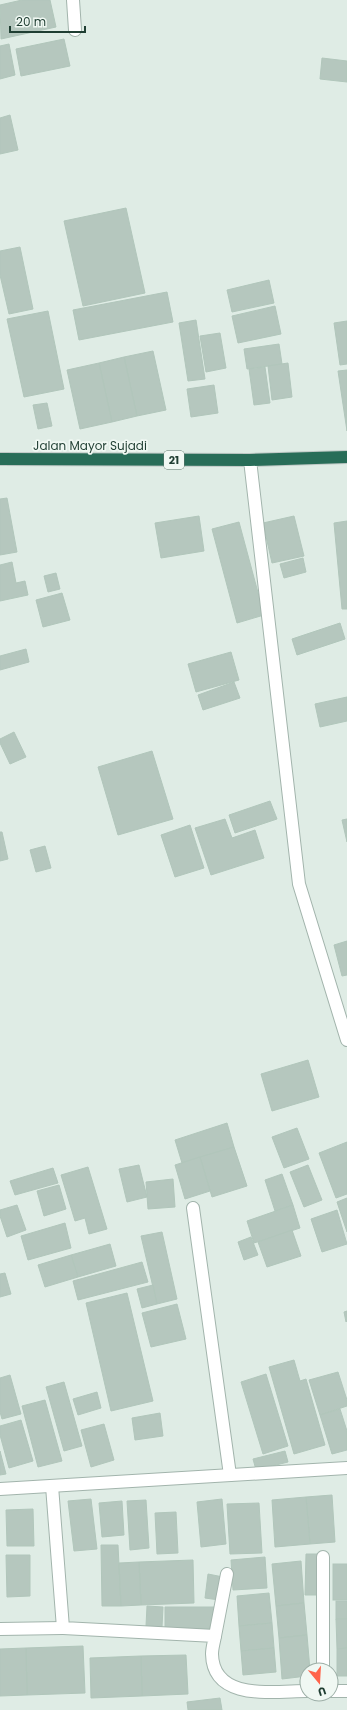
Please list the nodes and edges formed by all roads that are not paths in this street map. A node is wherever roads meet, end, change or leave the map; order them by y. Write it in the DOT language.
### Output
graph roads {
  1 [pos="73,0"];
  2 [pos="75,30"];
  3 [pos="347,457"];
  4 [pos="0,459"];
  5 [pos="250,460"];
  6 [pos="347,1040"];
  7 [pos="193,1208"];
  8 [pos="347,1468"];
  9 [pos="230,1475"];
  10 [pos="52,1486"];
  11 [pos="0,1489"];
  12 [pos="323,1557"];
  13 [pos="227,1574"];
  14 [pos="63,1628"];
  15 [pos="0,1629"];
  16 [pos="215,1636"];
  17 [pos="323,1662"];
  18 [pos="299,1691"];
  1 -- 2 [label="street"];
  3 -- 5 [label="highway, Jalan Mayor Sujadi / 21"];
  4 -- 5 [label="highway, Jalan Mayor Sujadi / 21"];
  5 -- 6 [label="street"];
  7 -- 9 [label="street"];
  8 -- 9 [label="street"];
  9 -- 10 [label="street"];
  10 -- 11 [label="street"];
  10 -- 14 [label="street"];
  12 -- 17 [label="street"];
  13 -- 16 [label="street"];
  14 -- 15 [label="street"];
  14 -- 16 [label="street"];
  16 -- 18 [label="street"];
}
